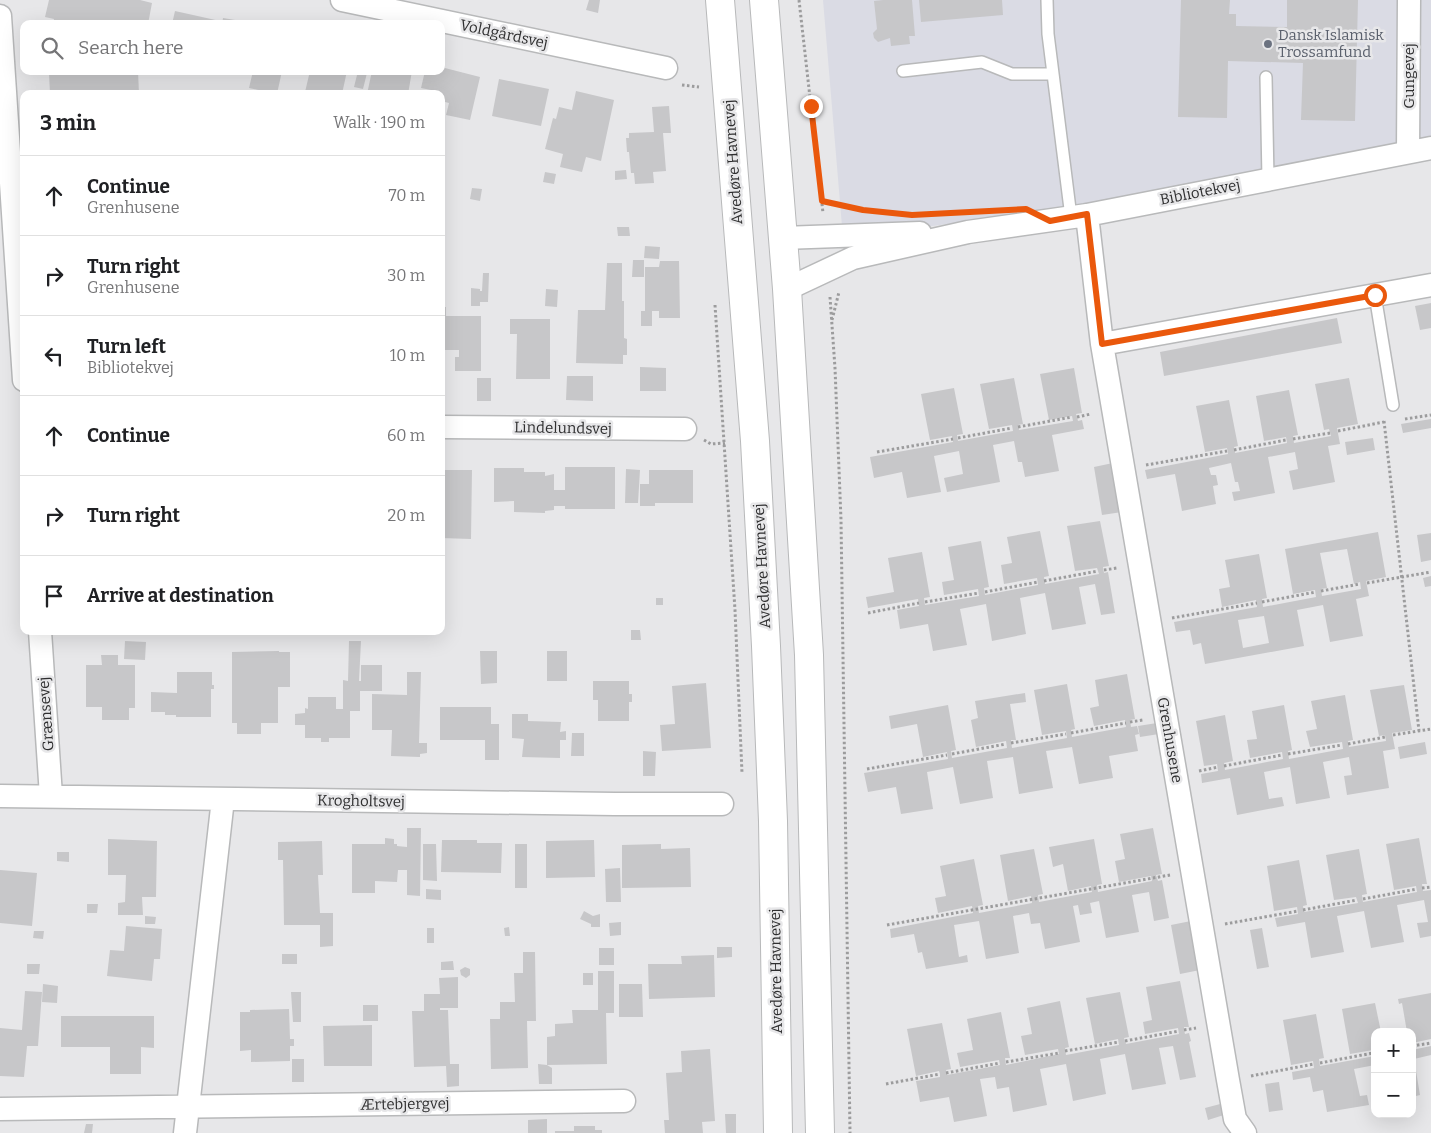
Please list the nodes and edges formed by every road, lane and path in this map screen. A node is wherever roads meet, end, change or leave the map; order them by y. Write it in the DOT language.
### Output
graph roads {
  1 [pos="342,0"];
  2 [pos="720,0"];
  3 [pos="764,0"];
  4 [pos="799,0"];
  5 [pos="1048,0"];
  6 [pos="1409,0"];
  7 [pos="0,16"];
  8 [pos="437,20"];
  9 [pos="445,22"];
  10 [pos="666,68"];
  11 [pos="904,71"];
  12 [pos="1053,74"];
  13 [pos="1266,77"];
  14 [pos="698,78"];
  15 [pos="699,87"];
  16 [pos="1431,148"];
  17 [pos="1408,152"];
  18 [pos="1268,179"];
  19 [pos="822,201"];
  20 [pos="863,210"];
  21 [pos="1079,216"];
  22 [pos="968,232"];
  23 [pos="825,236"];
  24 [pos="783,238"];
  25 [pos="828,269"];
  26 [pos="1431,285"];
  27 [pos="787,289"];
  28 [pos="1375,295"];
  29 [pos="715,304"];
  30 [pos="20,319"];
  31 [pos="1102,344"];
  32 [pos="1393,405"];
  33 [pos="1072,417"];
  34 [pos="445,427"];
  35 [pos="1018,427"];
  36 [pos="1012,428"];
  37 [pos="685,429"];
  38 [pos="1330,433"];
  39 [pos="958,438"];
  40 [pos="953,439"];
  41 [pos="1293,439"];
  42 [pos="1286,440"];
  43 [pos="1234,450"];
  44 [pos="1227,451"];
  45 [pos="877,452"];
  46 [pos="1123,470"];
  47 [pos="1098,571"];
  48 [pos="1431,572"];
  49 [pos="1401,577"];
  50 [pos="1044,581"];
  51 [pos="1038,582"];
  52 [pos="1367,583"];
  53 [pos="1360,584"];
  54 [pos="1321,591"];
  55 [pos="985,592"];
  56 [pos="1316,592"];
  57 [pos="979,593"];
  58 [pos="925,602"];
  59 [pos="1262,602"];
  60 [pos="1257,603"];
  61 [pos="919,604"];
  62 [pos="868,613"];
  63 [pos="1150,622"];
  64 [pos="40,635"];
  65 [pos="1126,723"];
  66 [pos="1431,729"];
  67 [pos="1418,731"];
  68 [pos="1393,735"];
  69 [pos="1385,737"];
  70 [pos="1012,743"];
  71 [pos="1006,744"];
  72 [pos="1348,744"];
  73 [pos="1342,745"];
  74 [pos="952,754"];
  75 [pos="1288,754"];
  76 [pos="947,755"];
  77 [pos="1282,756"];
  78 [pos="1224,766"];
  79 [pos="867,768"];
  80 [pos="742,783"];
  81 [pos="0,796"];
  82 [pos="51,796"];
  83 [pos="223,799"];
  84 [pos="722,804"];
  85 [pos="1193,871"];
  86 [pos="1431,887"];
  87 [pos="1422,888"];
  88 [pos="1417,890"];
  89 [pos="1363,899"];
  90 [pos="1357,900"];
  91 [pos="1303,910"];
  92 [pos="1298,911"];
  93 [pos="887,925"];
  94 [pos="1202,928"];
  95 [pos="1178,1031"];
  96 [pos="1125,1041"];
  97 [pos="1119,1042"];
  98 [pos="1431,1043"];
  99 [pos="1416,1045"];
  100 [pos="1065,1051"];
  101 [pos="1059,1052"];
  102 [pos="1371,1053"];
  103 [pos="1006,1062"];
  104 [pos="1000,1063"];
  105 [pos="1320,1063"];
  106 [pos="1314,1064"];
  107 [pos="946,1072"];
  108 [pos="940,1074"];
  109 [pos="1228,1080"];
  110 [pos="886,1084"];
  111 [pos="624,1101"];
  112 [pos="187,1108"];
  113 [pos="0,1109"];
  114 [pos="185,1133"];
  115 [pos="778,1133"];
  116 [pos="820,1133"];
  117 [pos="850,1133"];
  118 [pos="1246,1133"];
  1 -- 8 [label="street, Voldgårdsvej"];
  2 -- 115 [label="street, Avedøre Havnevej"];
  3 -- 24 [label="street"];
  4 -- 19 [label="path"];
  5 -- 12 [label="lane"];
  6 -- 17 [label="street, Gungevej"];
  7 -- 30 [label="street"];
  9 -- 10 [label="street, Voldgårdsvej"];
  11 -- 12 [label="lane"];
  12 -- 21 [label="lane"];
  13 -- 18 [label="lane"];
  14 -- 15 [label="path"];
  16 -- 17 [label="street, Bibliotekvej"];
  17 -- 18 [label="street, Bibliotekvej"];
  18 -- 21 [label="street, Bibliotekvej"];
  19 -- 20 [label="path"];
  19 -- 23 [label="path"];
  21 -- 22 [label="street, Bibliotekvej"];
  21 -- 31 [label="street, Grenhusene"];
  22 -- 23 [label="street, Bibliotekvej"];
  22 -- 25 [label="street, Bibliotekvej"];
  23 -- 24 [label="street, Bibliotekvej"];
  24 -- 27 [label="street"];
  25 -- 27 [label="street, Bibliotekvej"];
  25 -- 117 [label="path"];
  26 -- 28 [label="street"];
  27 -- 116 [label="street"];
  28 -- 31 [label="street"];
  28 -- 32 [label="lane"];
  29 -- 80 [label="path"];
  31 -- 46 [label="street, Grenhusene"];
  32 -- 49 [label="path"];
  33 -- 35 [label="path"];
  34 -- 37 [label="street, Lindelundsvej"];
  36 -- 39 [label="path"];
  38 -- 41 [label="path"];
  40 -- 45 [label="path"];
  42 -- 43 [label="path"];
  44 -- 46 [label="path"];
  46 -- 63 [label="street, Grenhusene"];
  47 -- 50 [label="path"];
  48 -- 49 [label="path"];
  49 -- 52 [label="path"];
  49 -- 67 [label="path"];
  51 -- 55 [label="path"];
  53 -- 54 [label="path"];
  56 -- 59 [label="path"];
  57 -- 58 [label="path"];
  60 -- 63 [label="path"];
  61 -- 62 [label="path"];
  63 -- 85 [label="street, Grenhusene"];
  64 -- 82 [label="street, Grænsevej"];
  65 -- 70 [label="path"];
  66 -- 67 [label="path"];
  67 -- 68 [label="path"];
  69 -- 72 [label="path"];
  71 -- 74 [label="path"];
  73 -- 75 [label="path"];
  76 -- 79 [label="path"];
  77 -- 78 [label="path"];
  81 -- 82 [label="street, Krogholtsvej"];
  82 -- 83 [label="street, Krogholtsvej"];
  83 -- 84 [label="street, Krogholtsvej"];
  83 -- 112 [label="street"];
  85 -- 93 [label="path"];
  85 -- 94 [label="street, Grenhusene"];
  86 -- 87 [label="path"];
  88 -- 89 [label="path"];
  90 -- 91 [label="path"];
  92 -- 94 [label="path"];
  94 -- 109 [label="street, Grenhusene"];
  95 -- 96 [label="path"];
  97 -- 100 [label="path"];
  98 -- 99 [label="path"];
  101 -- 103 [label="path"];
  102 -- 105 [label="path"];
  104 -- 107 [label="path"];
  106 -- 109 [label="path"];
  108 -- 110 [label="path"];
  109 -- 118 [label="street, Grenhusene"];
  111 -- 112 [label="street, Ærtebjergvej"];
  112 -- 113 [label="street, Ærtebjergvej"];
  112 -- 114 [label="street"];
}
